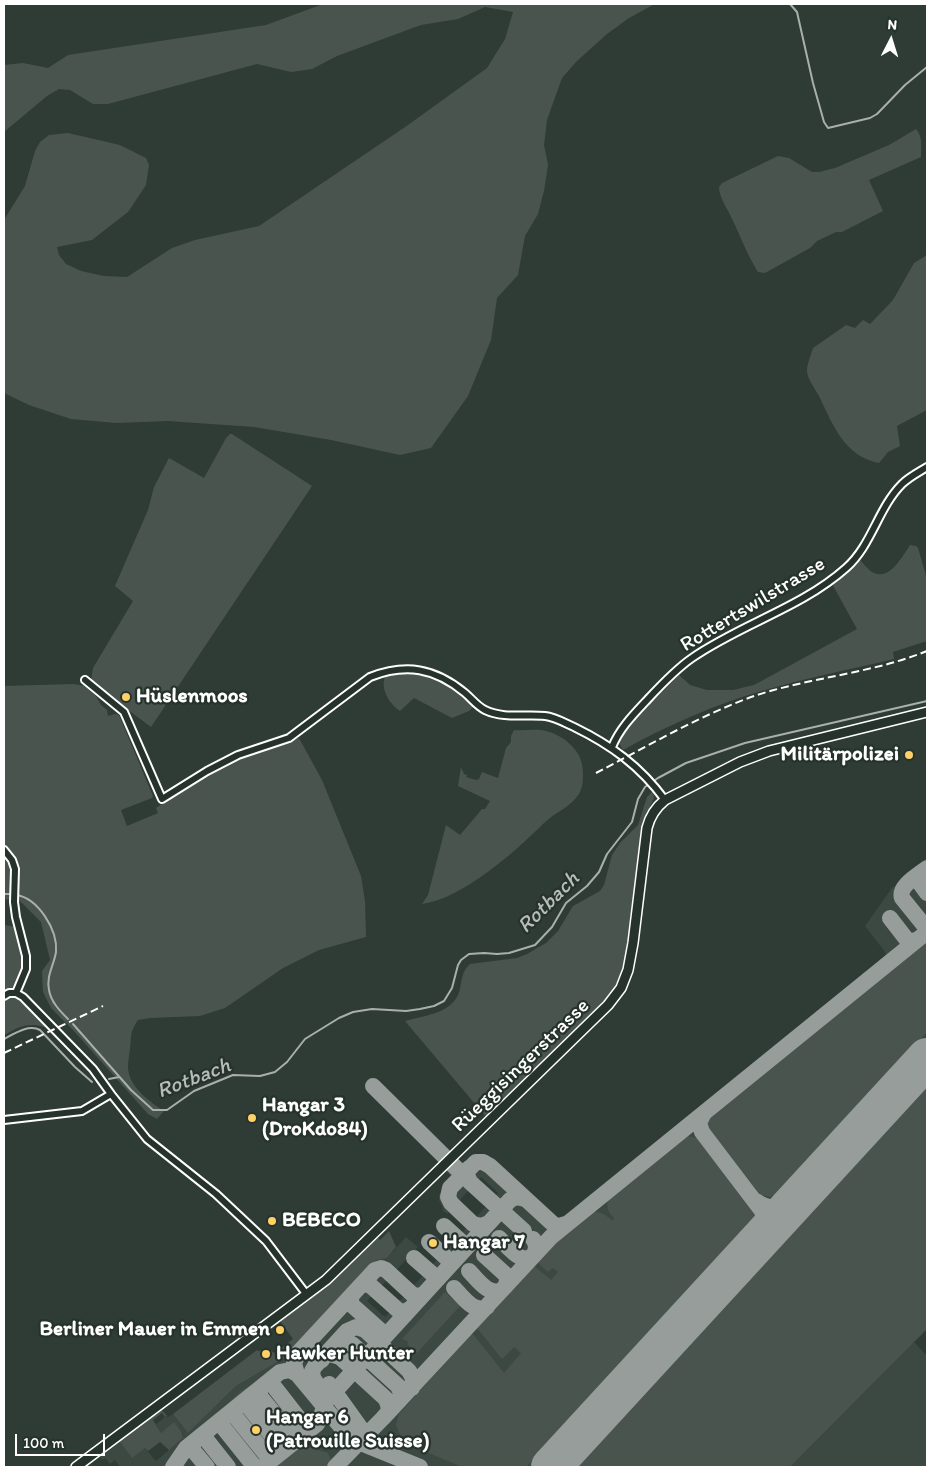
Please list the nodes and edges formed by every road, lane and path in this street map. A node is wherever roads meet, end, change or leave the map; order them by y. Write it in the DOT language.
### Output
graph roads {
  1 [pos="927,467"];
  2 [pos="86,680"];
  3 [pos="927,712"];
  4 [pos="612,748"];
  5 [pos="664,800"];
  6 [pos="4,850"];
  7 [pos="16,993"];
  8 [pos="4,996"];
  9 [pos="111,1094"];
  10 [pos="4,1120"];
  11 [pos="307,1295"];
  12 [pos="76,1467"];
  1 -- 4 [label="street, Rottertswilstrasse"];
  2 -- 4 [label="street"];
  3 -- 5 [label="main road, Rüeggisingerstrasse"];
  4 -- 5 [label="street"];
  5 -- 11 [label="main road, Rüeggisingerstrasse"];
  6 -- 7 [label="street"];
  7 -- 8 [label="street"];
  7 -- 9 [label="street"];
  9 -- 10 [label="street"];
  9 -- 11 [label="street"];
  11 -- 12 [label="main road, Rüeggisingerstrasse"];
}
